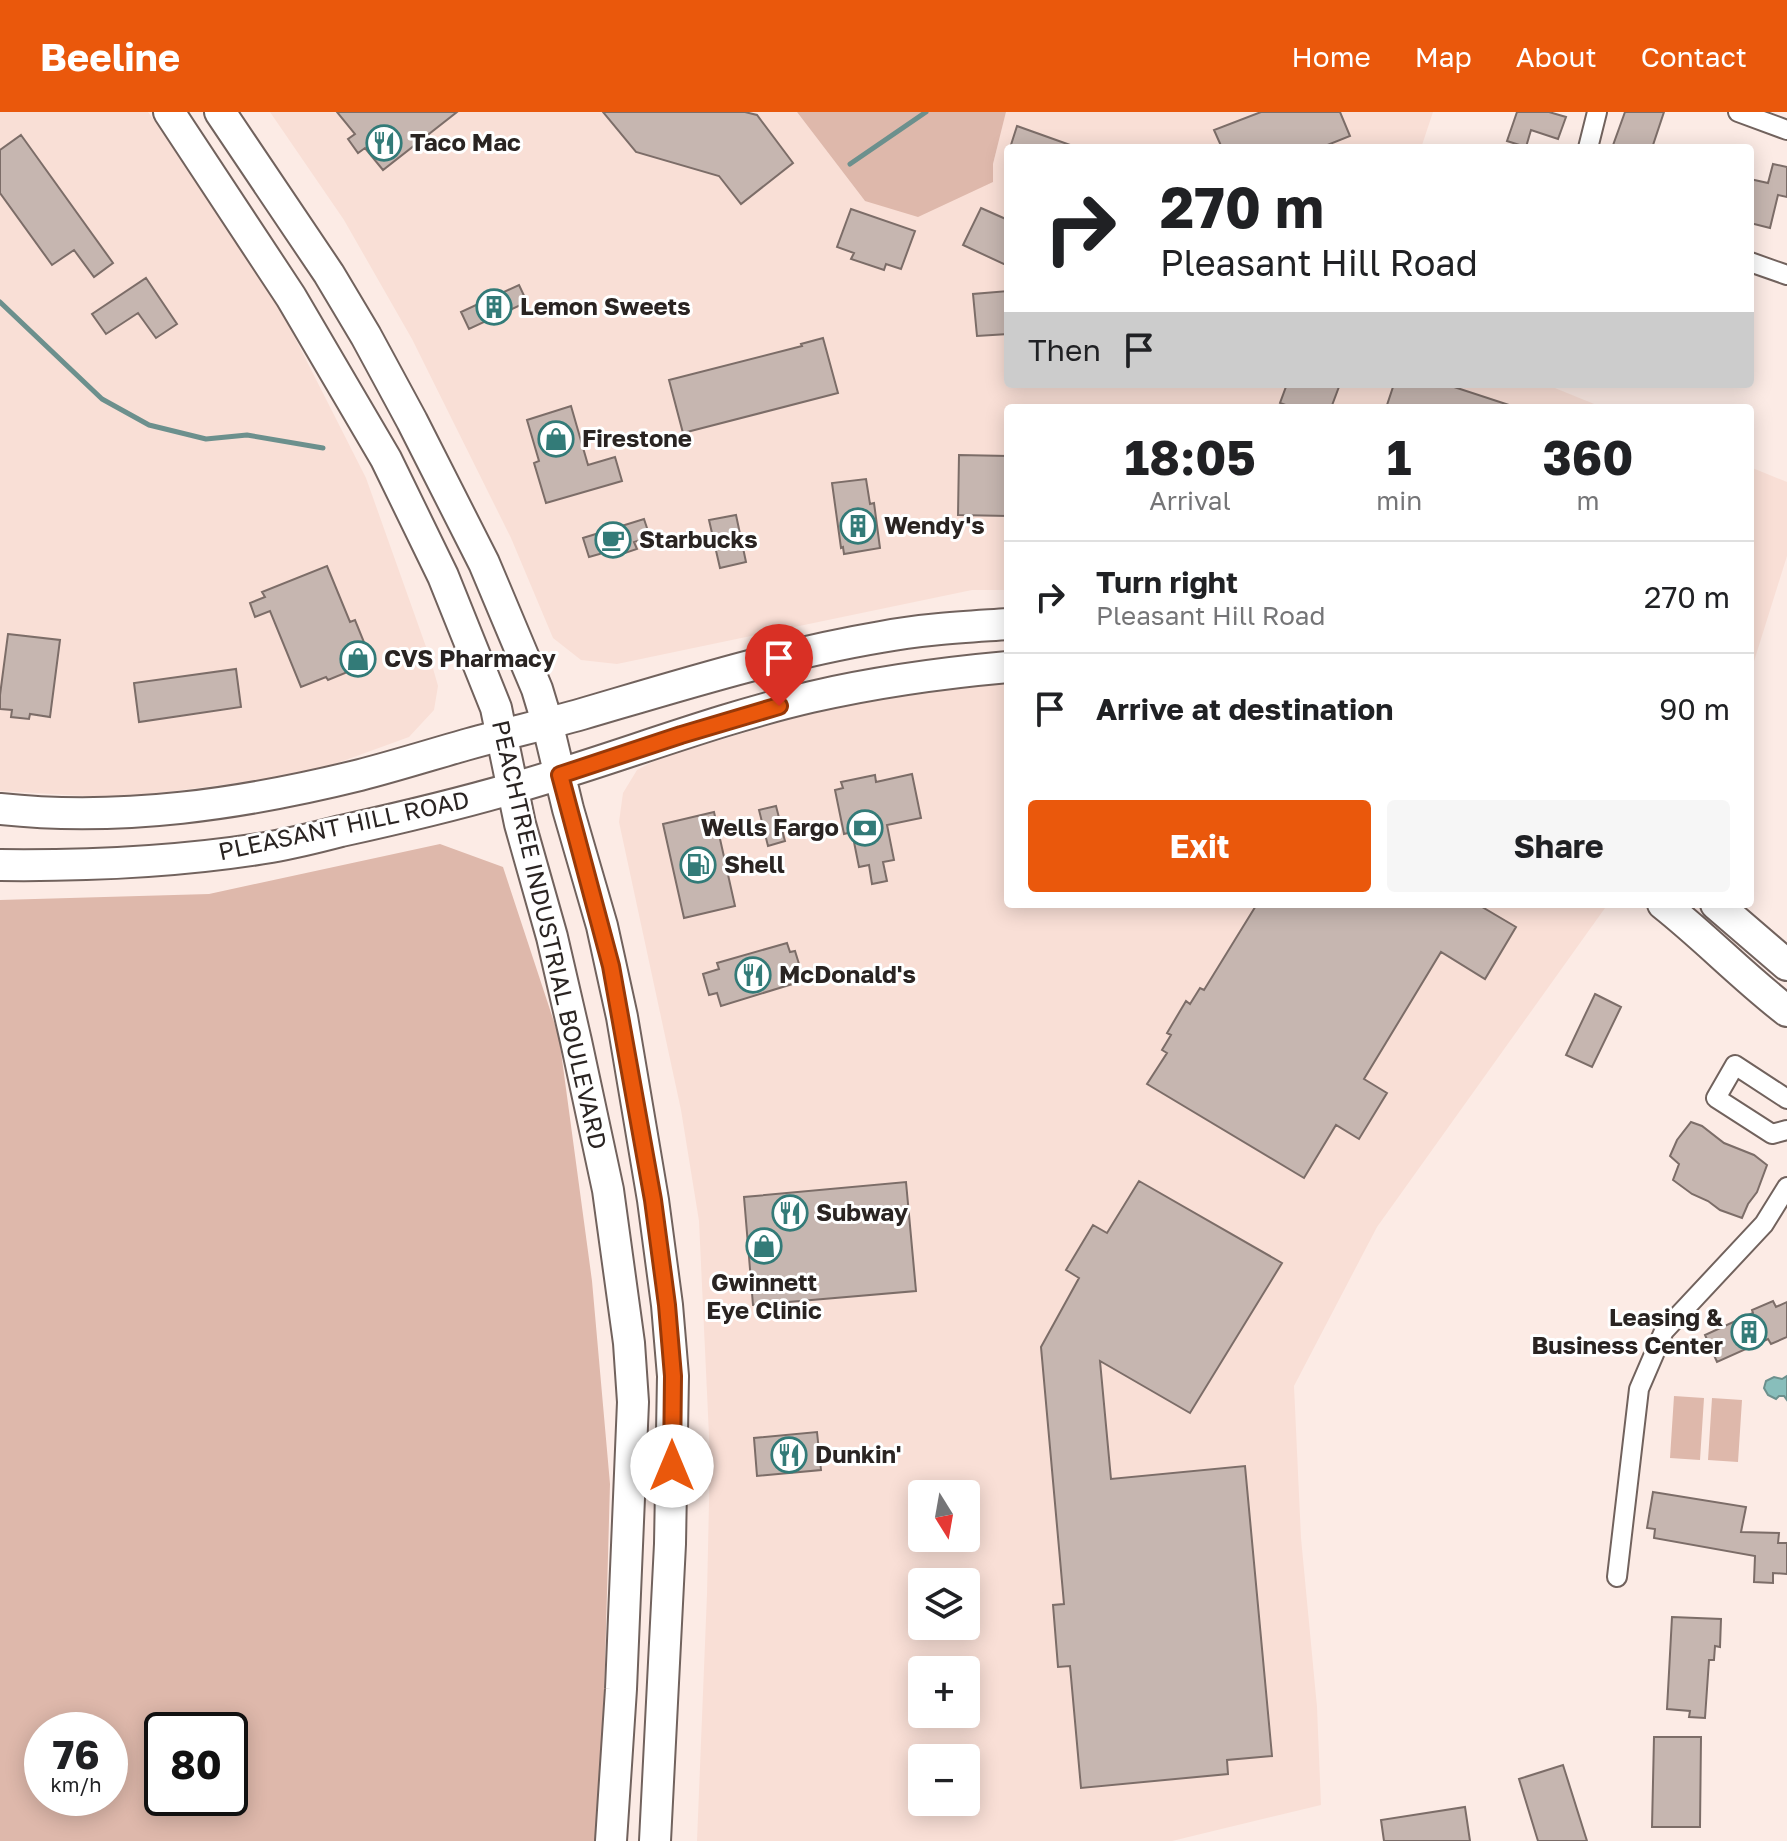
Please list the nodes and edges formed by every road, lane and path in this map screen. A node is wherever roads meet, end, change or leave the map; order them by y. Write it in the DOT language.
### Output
graph roads {
  1 [pos="169,112"];
  2 [pos="220,112"];
  3 [pos="1597,112"];
  4 [pos="1738,112"];
  5 [pos="1787,130"];
  6 [pos="1589,144"];
  7 [pos="1754,263"];
  8 [pos="1787,275"];
  9 [pos="1004,624"];
  10 [pos="1004,667"];
  11 [pos="547,722"];
  12 [pos="503,735"];
  13 [pos="560,775"];
  14 [pos="513,788"];
  15 [pos="0,809"];
  16 [pos="0,865"];
  17 [pos="1668,908"];
  18 [pos="1721,908"];
  19 [pos="1787,965"];
  20 [pos="1787,1011"];
  21 [pos="1787,1099"];
  22 [pos="1787,1130"];
  23 [pos="1787,1187"];
  24 [pos="1617,1577"];
  25 [pos="611,1841"];
  26 [pos="655,1841"];
  1 -- 12 [label="highway, PEACHTREE INDUSTRIAL BOULEVARD"];
  2 -- 11 [label="highway, PEACHTREE INDUSTRIAL BOULEVARD"];
  3 -- 6 [label="street"];
  4 -- 5 [label="street"];
  7 -- 8 [label="street"];
  9 -- 11 [label="highway, PLEASANT HILL ROAD"];
  10 -- 13 [label="highway, PLEASANT HILL ROAD"];
  11 -- 12 [label="highway, PLEASANT HILL ROAD"];
  11 -- 13 [label="highway, PEACHTREE INDUSTRIAL BOULEVARD"];
  12 -- 14 [label="highway, PEACHTREE INDUSTRIAL BOULEVARD"];
  12 -- 15 [label="highway, PLEASANT HILL ROAD"];
  13 -- 14 [label="highway, PLEASANT HILL ROAD"];
  13 -- 26 [label="highway, PEACHTREE INDUSTRIAL BOULEVARD"];
  14 -- 16 [label="highway, PLEASANT HILL ROAD"];
  14 -- 25 [label="highway, PEACHTREE INDUSTRIAL BOULEVARD"];
  17 -- 20 [label="highway"];
  18 -- 19 [label="highway"];
  21 -- 22 [label="street"];
  23 -- 24 [label="street"];
}
